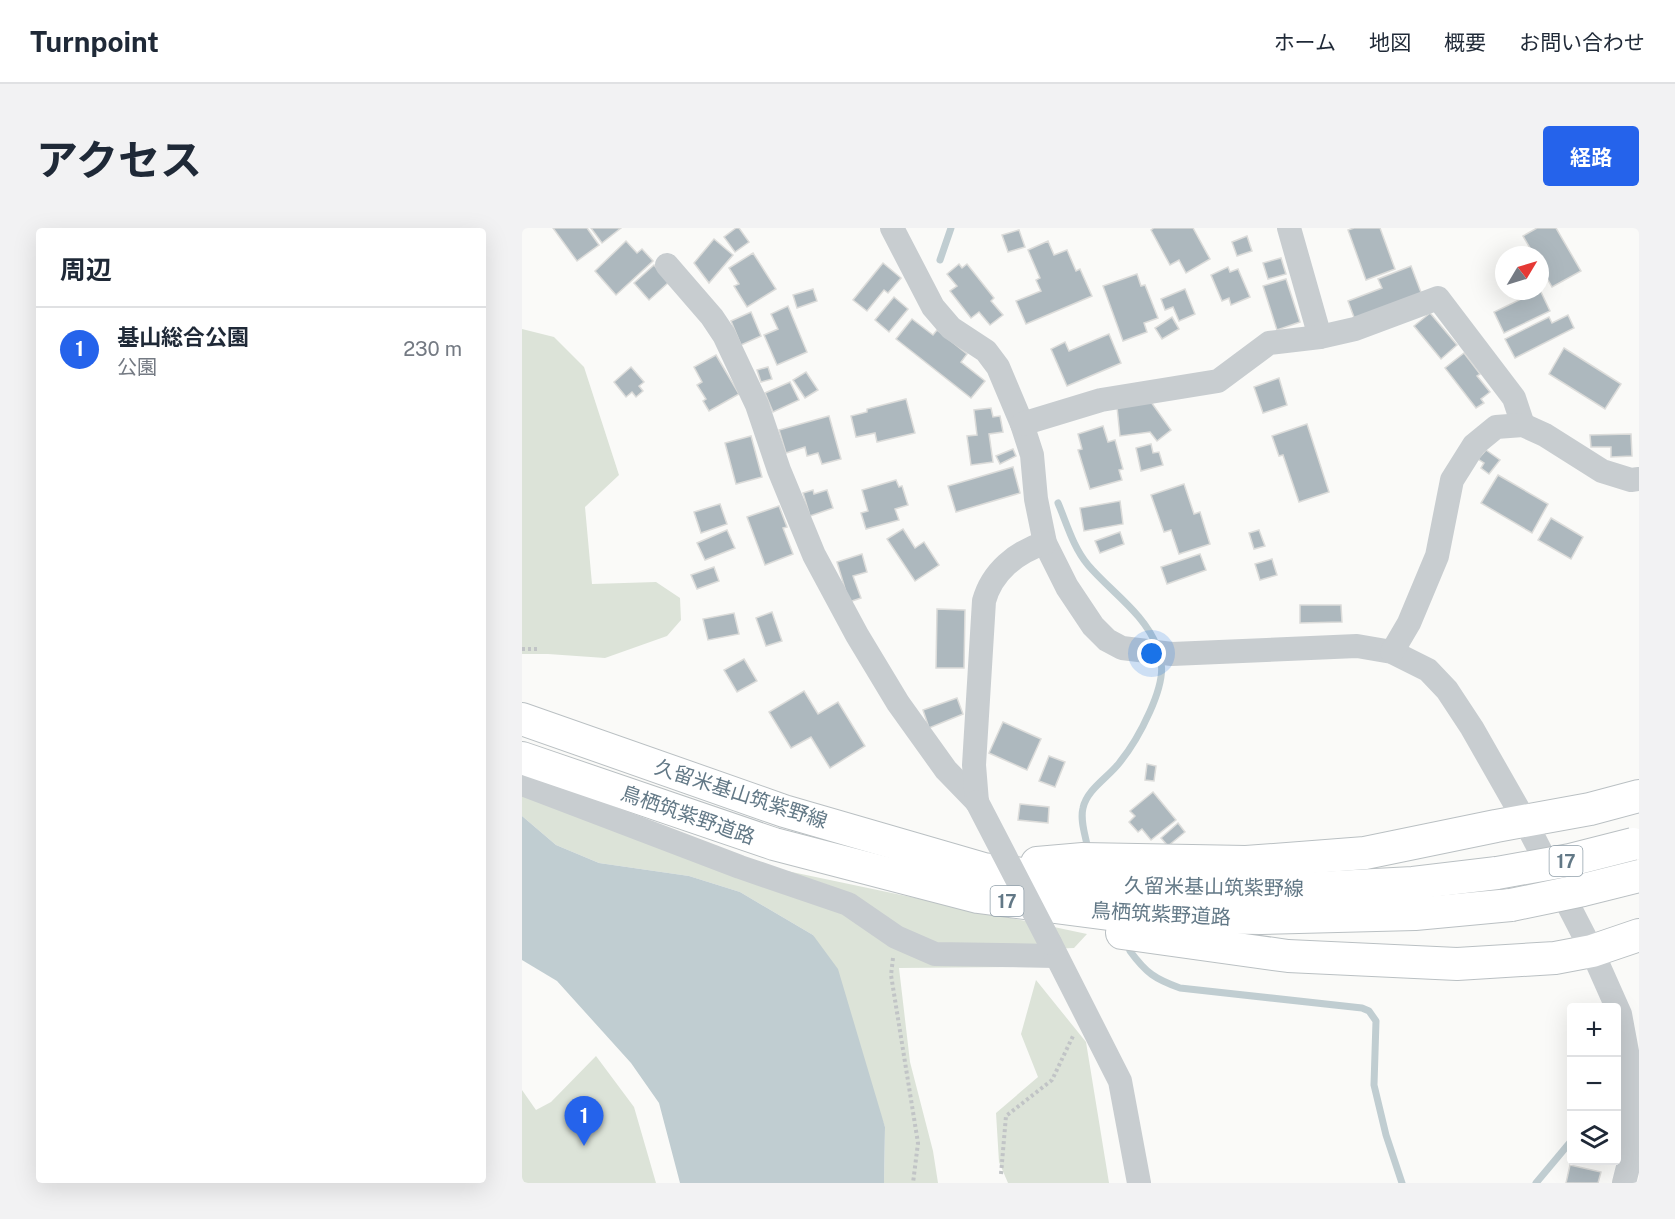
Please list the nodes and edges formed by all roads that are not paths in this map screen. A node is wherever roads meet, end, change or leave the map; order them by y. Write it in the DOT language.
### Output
graph roads {
  1 [pos="892,228"];
  2 [pos="1289,228"];
  3 [pos="667,265"];
  4 [pos="1320,337"];
  5 [pos="1022,424"];
  6 [pos="1522,425"];
  7 [pos="1639,479"];
  8 [pos="1045,543"];
  9 [pos="1392,652"];
  10 [pos="522,719"];
  11 [pos="522,758"];
  12 [pos="522,784"];
  13 [pos="1639,796"];
  14 [pos="977,802"];
  15 [pos="1525,821"];
  16 [pos="1636,844"];
  17 [pos="1639,876"];
  18 [pos="981,883"];
  19 [pos="1639,935"];
  20 [pos="1053,950"];
  21 [pos="1592,951"];
  22 [pos="1139,1183"];
  23 [pos="1624,1183"];
  1 -- 5 [label="street"];
  2 -- 4 [label="street"];
  3 -- 14 [label="street"];
  4 -- 5 [label="street"];
  4 -- 6 [label="street"];
  5 -- 8 [label="street"];
  6 -- 7 [label="street"];
  6 -- 9 [label="street"];
  8 -- 9 [label="street"];
  8 -- 14 [label="street"];
  9 -- 15 [label="street"];
  10 -- 18 [label="main road, 久留米基山筑紫野線 / 17"];
  11 -- 18 [label="main road, 鳥栖筑紫野道路 / 17"];
  12 -- 20 [label="street"];
  13 -- 15 [label="main road"];
  14 -- 20 [label="street, bridge"];
  15 -- 18 [label="main road"];
  15 -- 21 [label="street"];
  16 -- 18 [label="main road, 久留米基山筑紫野線 / 17, bridge"];
  17 -- 18 [label="main road, 鳥栖筑紫野道路 / 17, bridge"];
  18 -- 21 [label="main road"];
  19 -- 21 [label="main road"];
  20 -- 22 [label="street"];
  21 -- 23 [label="street"];
}
